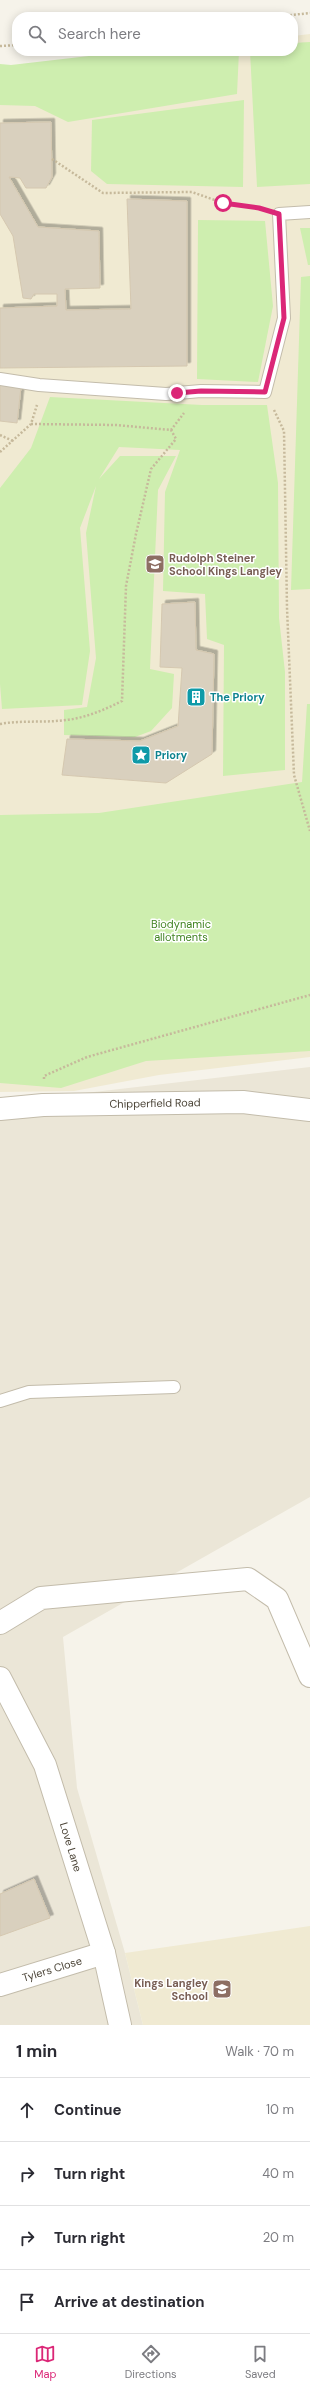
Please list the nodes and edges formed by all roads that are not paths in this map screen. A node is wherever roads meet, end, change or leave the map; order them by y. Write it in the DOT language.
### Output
graph roads {
  1 [pos="310,212"];
  2 [pos="0,379"];
  3 [pos="0,1109"];
  4 [pos="310,1110"];
  5 [pos="174,1387"];
  6 [pos="0,1401"];
  7 [pos="0,1623"];
  8 [pos="310,1676"];
  9 [pos="0,1678"];
  10 [pos="104,1953"];
  11 [pos="0,1985"];
  12 [pos="120,2025"];
  1 -- 2 [label="lane"];
  3 -- 4 [label="street, Chipperfield Road"];
  5 -- 6 [label="lane"];
  7 -- 8 [label="street"];
  9 -- 10 [label="street, Love Lane"];
  10 -- 11 [label="street, Tylers Close"];
  10 -- 12 [label="street, Love Lane"];
}
